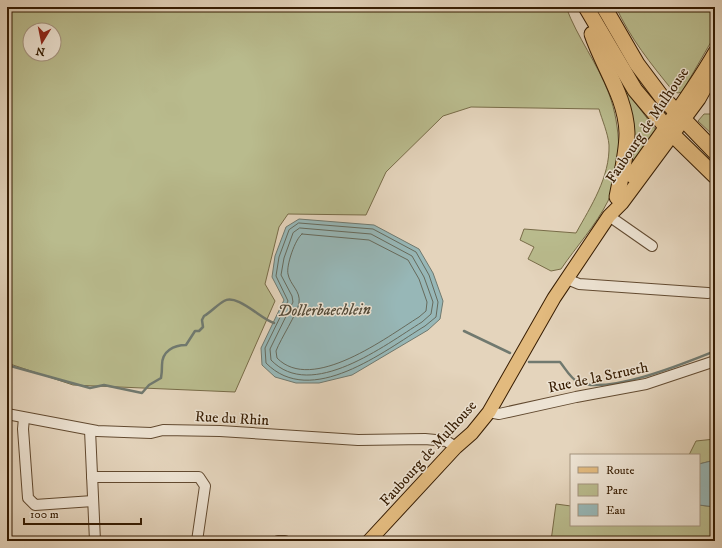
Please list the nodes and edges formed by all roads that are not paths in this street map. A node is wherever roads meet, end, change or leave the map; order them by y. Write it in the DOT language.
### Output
graph roads {
  1 [pos="582,7"];
  2 [pos="586,7"];
  3 [pos="604,7"];
  4 [pos="715,52"];
  5 [pos="715,70"];
  6 [pos="679,116"];
  7 [pos="668,130"];
  8 [pos="715,152"];
  9 [pos="715,176"];
  10 [pos="618,197"];
  11 [pos="609,216"];
  12 [pos="652,246"];
  13 [pos="567,279"];
  14 [pos="708,293"];
  15 [pos="712,362"];
  16 [pos="488,412"];
  17 [pos="7,414"];
  18 [pos="24,418"];
  19 [pos="90,430"];
  20 [pos="456,447"];
  21 [pos="92,478"];
  22 [pos="93,501"];
  23 [pos="95,541"];
  24 [pos="197,541"];
  25 [pos="278,541"];
  26 [pos="285,541"];
  27 [pos="369,541"];
  1 -- 10 [label="highway"];
  2 -- 7 [label="highway"];
  3 -- 6 [label="highway"];
  4 -- 6 [label="main road, Faubourg de Mulhouse"];
  5 -- 6 [label="main road, Faubourg de Mulhouse"];
  6 -- 7 [label="main road, Faubourg de Mulhouse"];
  6 -- 8 [label="highway"];
  7 -- 9 [label="highway"];
  7 -- 10 [label="main road, Faubourg de Mulhouse"];
  7 -- 11 [label="main road, Faubourg de Mulhouse"];
  10 -- 11 [label="main road, Faubourg de Mulhouse"];
  11 -- 12 [label="street"];
  11 -- 13 [label="main road, Faubourg de Mulhouse"];
  13 -- 14 [label="street"];
  13 -- 16 [label="main road, Faubourg de Mulhouse"];
  15 -- 16 [label="street, Rue de la Strueth"];
  16 -- 20 [label="main road, Faubourg de Mulhouse"];
  17 -- 18 [label="street, Rue du Rhin"];
  18 -- 19 [label="street, Rue du Rhin"];
  18 -- 22 [label="street"];
  19 -- 20 [label="street, Rue du Rhin"];
  19 -- 21 [label="street"];
  20 -- 27 [label="main road, Faubourg de Mulhouse"];
  21 -- 22 [label="street"];
  21 -- 24 [label="street"];
  22 -- 23 [label="street"];
  25 -- 26 [label="street"];
}
